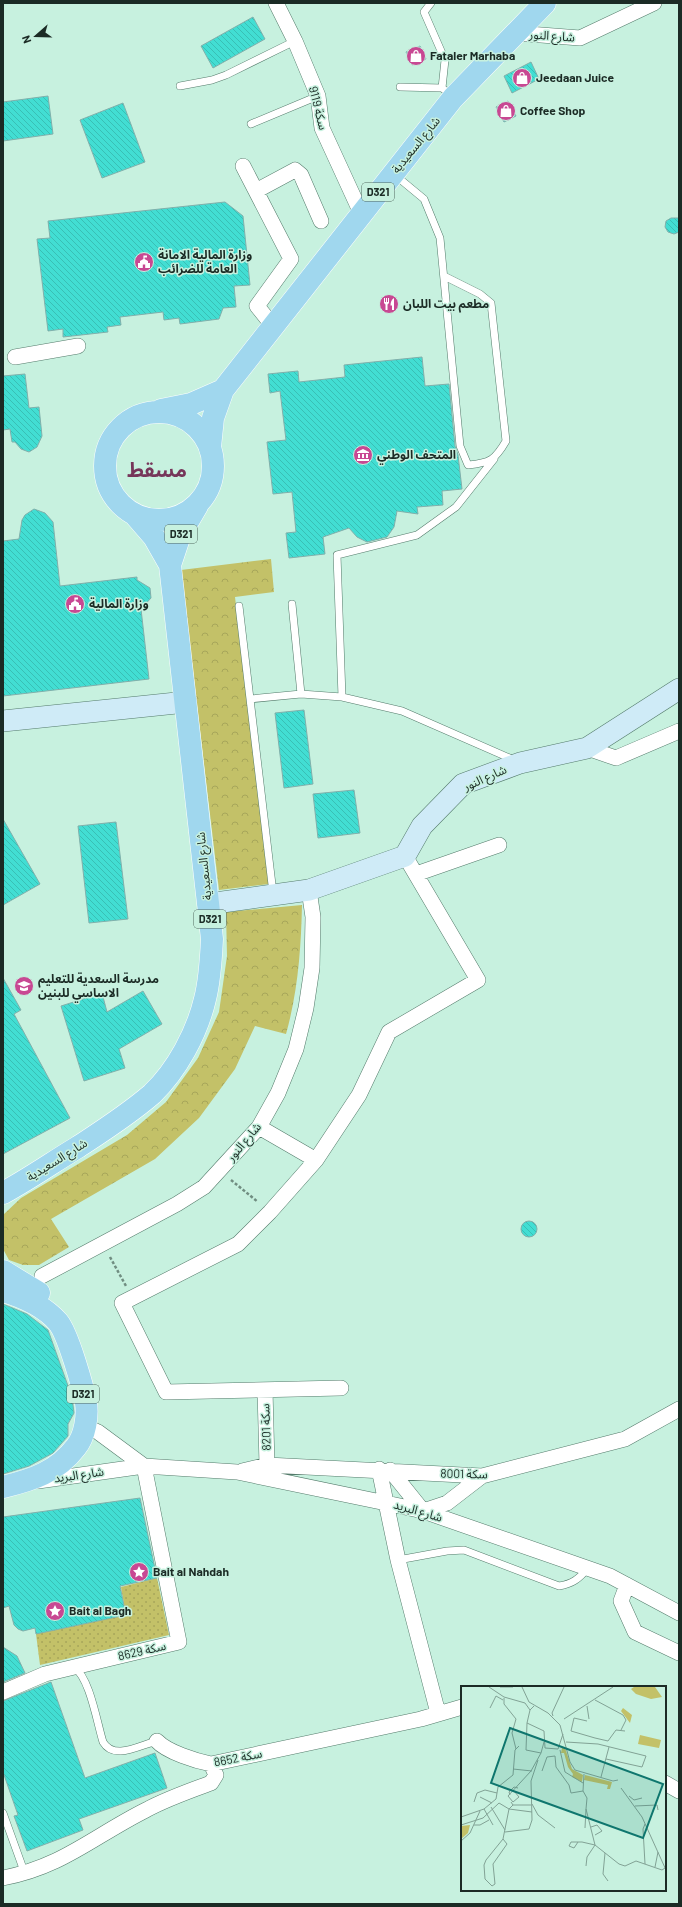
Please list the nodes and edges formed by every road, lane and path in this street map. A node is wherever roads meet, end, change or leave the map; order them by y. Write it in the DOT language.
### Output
graph roads {
  1 [pos="276,3"];
  2 [pos="431,3"];
  3 [pos="545,3"];
  4 [pos="654,3"];
  5 [pos="515,33"];
  6 [pos="295,41"];
  7 [pos="180,86"];
  8 [pos="400,87"];
  9 [pos="448,93"];
  10 [pos="318,96"];
  11 [pos="251,124"];
  12 [pos="243,166"];
  13 [pos="393,173"];
  14 [pos="256,191"];
  15 [pos="361,212"];
  16 [pos="321,221"];
  17 [pos="444,276"];
  18 [pos="273,326"];
  19 [pos="78,346"];
  20 [pos="15,357"];
  21 [pos="222,390"];
  22 [pos="152,412"];
  23 [pos="210,447"];
  24 [pos="498,455"];
  25 [pos="197,505"];
  26 [pos="135,515"];
  27 [pos="170,565"];
  28 [pos="292,604"];
  29 [pos="239,606"];
  30 [pos="679,689"];
  31 [pos="301,694"];
  32 [pos="342,697"];
  33 [pos="250,699"];
  34 [pos="186,702"];
  35 [pos="3,721"];
  36 [pos="679,731"];
  37 [pos="587,748"];
  38 [pos="520,763"];
  39 [pos="499,845"];
  40 [pos="405,856"];
  41 [pos="416,874"];
  42 [pos="309,890"];
  43 [pos="273,895"];
  44 [pos="208,904"];
  45 [pos="259,1127"];
  46 [pos="316,1160"];
  47 [pos="220,1171"];
  48 [pos="7,1193"];
  49 [pos="270,1212"];
  50 [pos="104,1244"];
  51 [pos="3,1271"];
  52 [pos="42,1276"];
  53 [pos="3,1291"];
  54 [pos="132,1298"];
  55 [pos="58,1323"];
  56 [pos="341,1388"];
  57 [pos="265,1390"];
  58 [pos="679,1409"];
  59 [pos="85,1426"];
  60 [pos="267,1465"];
  61 [pos="144,1466"];
  62 [pos="385,1470"];
  63 [pos="237,1472"];
  64 [pos="482,1476"];
  65 [pos="8,1486"];
  66 [pos="386,1503"];
  67 [pos="423,1511"];
  68 [pos="398,1560"];
  69 [pos="588,1568"];
  70 [pos="627,1585"];
  71 [pos="678,1611"];
  72 [pos="679,1654"];
  73 [pos="74,1667"];
  74 [pos="3,1692"];
  75 [pos="461,1707"];
  76 [pos="438,1713"];
  77 [pos="157,1741"];
  78 [pos="211,1764"];
  79 [pos="666,1784"];
  80 [pos="679,1791"];
  81 [pos="3,1813"];
  82 [pos="25,1874"];
  83 [pos="3,1878"];
  1 -- 6 [label="street, سكة 9119"];
  2 -- 9 [label="lane"];
  3 -- 5 [label="main road, شارع السعيدية / D321"];
  4 -- 5 [label="street, شارع النور"];
  5 -- 9 [label="main road, شارع السعيدية / D321"];
  6 -- 7 [label="lane"];
  6 -- 10 [label="street, سكة 9119"];
  8 -- 9 [label="lane"];
  9 -- 13 [label="main road, شارع السعيدية / D321"];
  10 -- 11 [label="lane"];
  10 -- 15 [label="street, سكة 9119"];
  12 -- 14 [label="street"];
  13 -- 15 [label="main road, شارع السعيدية / D321"];
  13 -- 17 [label="lane"];
  14 -- 16 [label="street"];
  14 -- 18 [label="street"];
  15 -- 18 [label="main road, شارع السعيدية / D321"];
  17 -- 24 [label="lane"];
  17 -- 24 [label="lane"];
  18 -- 21 [label="main road, شارع السعيدية / D321"];
  19 -- 20 [label="street"];
  21 -- 22 [label="main road, شارع السعيدية / D321"];
  21 -- 23 [label="main road, شارع السعيدية / D321"];
  22 -- 23 [label="main road, D321"];
  22 -- 26 [label="main road, D321"];
  23 -- 25 [label="main road, D321"];
  24 -- 32 [label="lane"];
  25 -- 26 [label="main road, D321"];
  25 -- 27 [label="main road, شارع السعيدية / D321"];
  26 -- 27 [label="main road, شارع السعيدية / D321"];
  27 -- 34 [label="main road, شارع السعيدية / D321"];
  28 -- 31 [label="lane"];
  29 -- 33 [label="lane"];
  30 -- 37 [label="street, شارع النور"];
  31 -- 32 [label="lane"];
  31 -- 33 [label="lane"];
  32 -- 38 [label="lane"];
  33 -- 43 [label="lane"];
  34 -- 35 [label="street"];
  34 -- 44 [label="main road, شارع السعيدية / D321"];
  36 -- 37 [label="street"];
  37 -- 38 [label="street, شارع النور"];
  38 -- 40 [label="street, شارع النور"];
  39 -- 41 [label="street"];
  40 -- 41 [label="street"];
  40 -- 42 [label="street"];
  41 -- 46 [label="street"];
  42 -- 43 [label="street"];
  42 -- 45 [label="street, شارع النور"];
  43 -- 44 [label="street"];
  44 -- 48 [label="main road, شارع السعيدية / D321"];
  45 -- 46 [label="street"];
  45 -- 47 [label="street, شارع النور"];
  46 -- 49 [label="street"];
  47 -- 49 [label="path"];
  47 -- 50 [label="street, شارع النور"];
  49 -- 54 [label="street"];
  50 -- 52 [label="street, شارع النور"];
  50 -- 54 [label="path"];
  51 -- 55 [label="main road, D321"];
  53 -- 55 [label="main road, D321"];
  54 -- 57 [label="street"];
  55 -- 59 [label="main road, D321"];
  56 -- 57 [label="street"];
  57 -- 60 [label="street, سكة 8201"];
  58 -- 64 [label="street, سكة 8001"];
  59 -- 61 [label="street"];
  59 -- 65 [label="main road, D321"];
  60 -- 62 [label="street, سكة 8001"];
  60 -- 63 [label="street, سكة 8001"];
  61 -- 63 [label="street, شارع البريد"];
  61 -- 65 [label="street, شارع البريد"];
  61 -- 73 [label="street, سكة 8629"];
  62 -- 64 [label="street, سكة 8001"];
  62 -- 66 [label="street"];
  62 -- 67 [label="street"];
  63 -- 66 [label="street, شارع البريد"];
  64 -- 67 [label="street"];
  66 -- 67 [label="street, شارع البريد"];
  66 -- 68 [label="street"];
  67 -- 69 [label="street, شارع البريد"];
  68 -- 69 [label="lane"];
  68 -- 76 [label="street"];
  69 -- 70 [label="street, شارع البريد"];
  70 -- 71 [label="street, شارع البريد"];
  70 -- 72 [label="street"];
  73 -- 74 [label="street, سكة 8629"];
  73 -- 77 [label="lane, سكة 8652"];
  75 -- 76 [label="street, سكة 8652"];
  76 -- 78 [label="street, سكة 8652"];
  77 -- 78 [label="street, سكة 8652"];
  78 -- 82 [label="street"];
  79 -- 80 [label="street"];
  81 -- 82 [label="lane"];
  82 -- 83 [label="street"];
}
